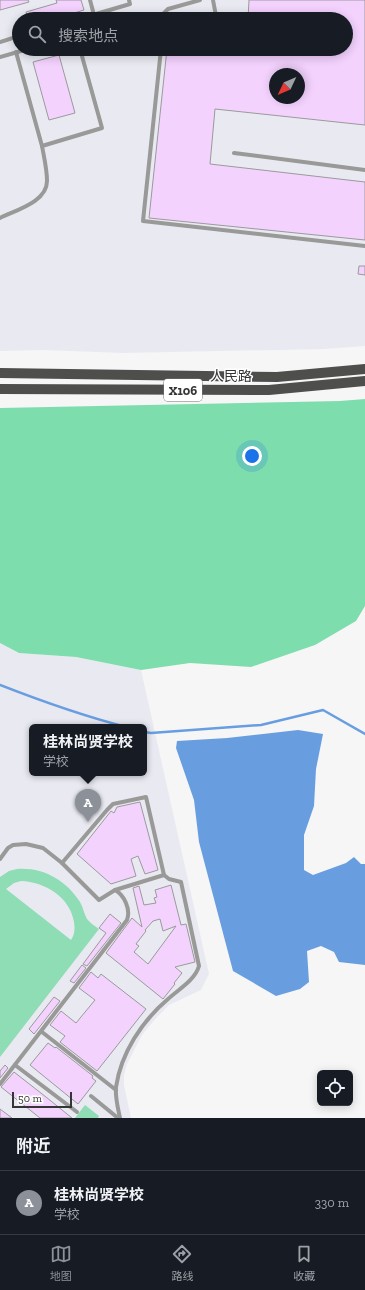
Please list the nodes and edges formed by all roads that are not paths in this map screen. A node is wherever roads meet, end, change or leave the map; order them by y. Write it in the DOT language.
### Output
graph roads {
  1 [pos="90,0"];
  2 [pos="129,0"];
  3 [pos="200,0"];
  4 [pos="213,0"];
  5 [pos="93,12"];
  6 [pos="101,12"];
  7 [pos="165,12"];
  8 [pos="215,12"];
  9 [pos="12,38"];
  10 [pos="0,42"];
  11 [pos="12,53"];
  12 [pos="17,56"];
  13 [pos="82,56"];
  14 [pos="160,56"];
  15 [pos="0,57"];
  16 [pos="42,146"];
  17 [pos="234,154"];
  18 [pos="365,170"];
  19 [pos="0,218"];
  20 [pos="365,246"];
  21 [pos="365,369"];
  22 [pos="0,373"];
  23 [pos="365,381"];
  24 [pos="0,389"];
  25 [pos="0,859"];
  26 [pos="62,864"];
  27 [pos="164,875"];
  28 [pos="115,890"];
  29 [pos="42,1032"];
  30 [pos="15,1065"];
  31 [pos="0,1084"];
  32 [pos="116,1090"];
  33 [pos="91,1096"];
  34 [pos="78,1112"];
  35 [pos="119,1118"];
  1 -- 5 [label="lane"];
  2 -- 6 [label="lane"];
  3 -- 7 [label="lane"];
  4 -- 8 [label="lane"];
  9 -- 10 [label="lane"];
  11 -- 15 [label="lane"];
  12 -- 16 [label="lane"];
  13 -- 16 [label="lane"];
  14 -- 20 [label="lane"];
  16 -- 19 [label="lane"];
  17 -- 18 [label="lane"];
  21 -- 22 [label="main road, 人民路 / X106"];
  23 -- 24 [label="main road, 人民路 / X106"];
  25 -- 26 [label="lane"];
  26 -- 27 [label="lane"];
  26 -- 28 [label="lane"];
  27 -- 28 [label="lane"];
  27 -- 32 [label="lane"];
  28 -- 29 [label="lane"];
  29 -- 30 [label="lane"];
  29 -- 32 [label="lane"];
  30 -- 31 [label="lane"];
  30 -- 34 [label="lane"];
  32 -- 35 [label="lane"];
  33 -- 35 [label="lane"];
}
